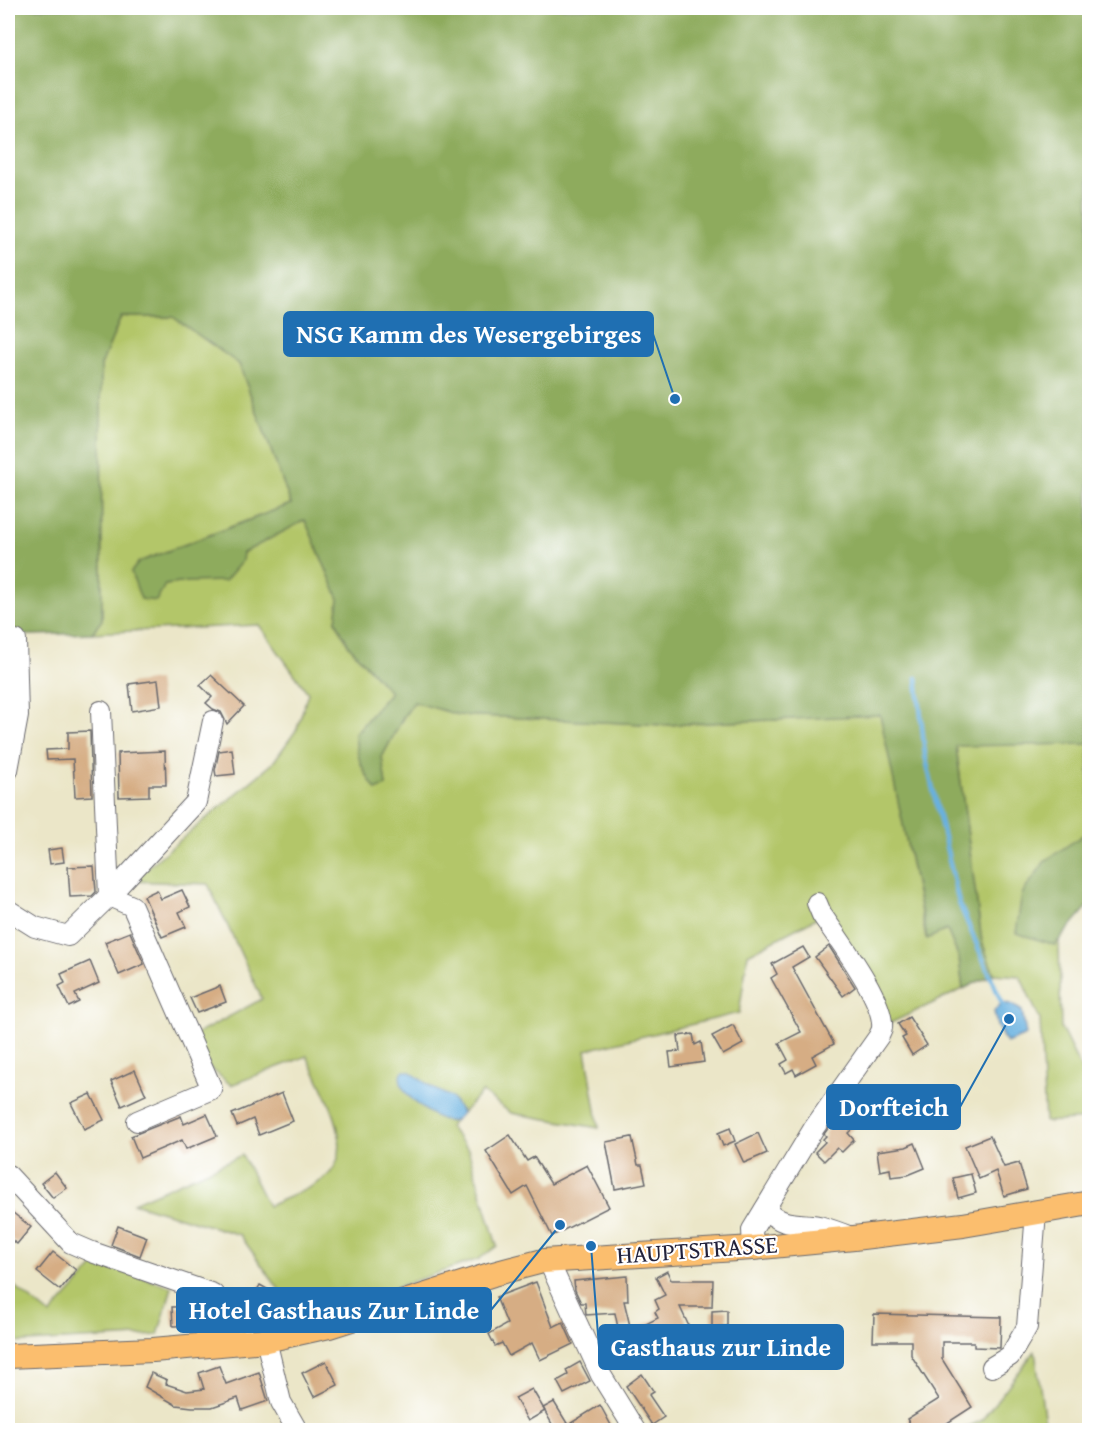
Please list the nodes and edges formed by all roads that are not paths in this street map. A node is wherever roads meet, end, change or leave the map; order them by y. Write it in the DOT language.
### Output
graph roads {
  1 [pos="16,640"];
  2 [pos="101,711"];
  3 [pos="213,722"];
  4 [pos="8,770"];
  5 [pos="109,896"];
  6 [pos="817,903"];
  7 [pos="8,910"];
  8 [pos="137,1120"];
  9 [pos="8,1176"];
  10 [pos="1089,1203"];
  11 [pos="765,1209"];
  12 [pos="1036,1212"];
  13 [pos="854,1238"];
  14 [pos="753,1248"];
  15 [pos="548,1260"];
  16 [pos="256,1341"];
  17 [pos="8,1356"];
  18 [pos="992,1367"];
  19 [pos="297,1431"];
  20 [pos="634,1431"];
  1 -- 4 [label="street"];
  2 -- 5 [label="street"];
  3 -- 5 [label="street"];
  5 -- 7 [label="street"];
  5 -- 8 [label="street"];
  6 -- 11 [label="street"];
  9 -- 16 [label="street"];
  10 -- 12 [label="main road, HAUPTSTRASSE"];
  11 -- 13 [label="street"];
  11 -- 14 [label="street"];
  12 -- 13 [label="main road, HAUPTSTRASSE"];
  12 -- 18 [label="street"];
  13 -- 14 [label="main road, HAUPTSTRASSE"];
  14 -- 15 [label="main road, HAUPTSTRASSE"];
  15 -- 16 [label="main road, HAUPTSTRASSE"];
  15 -- 20 [label="street"];
  16 -- 17 [label="main road, HAUPTSTRASSE"];
  16 -- 19 [label="street"];
}
